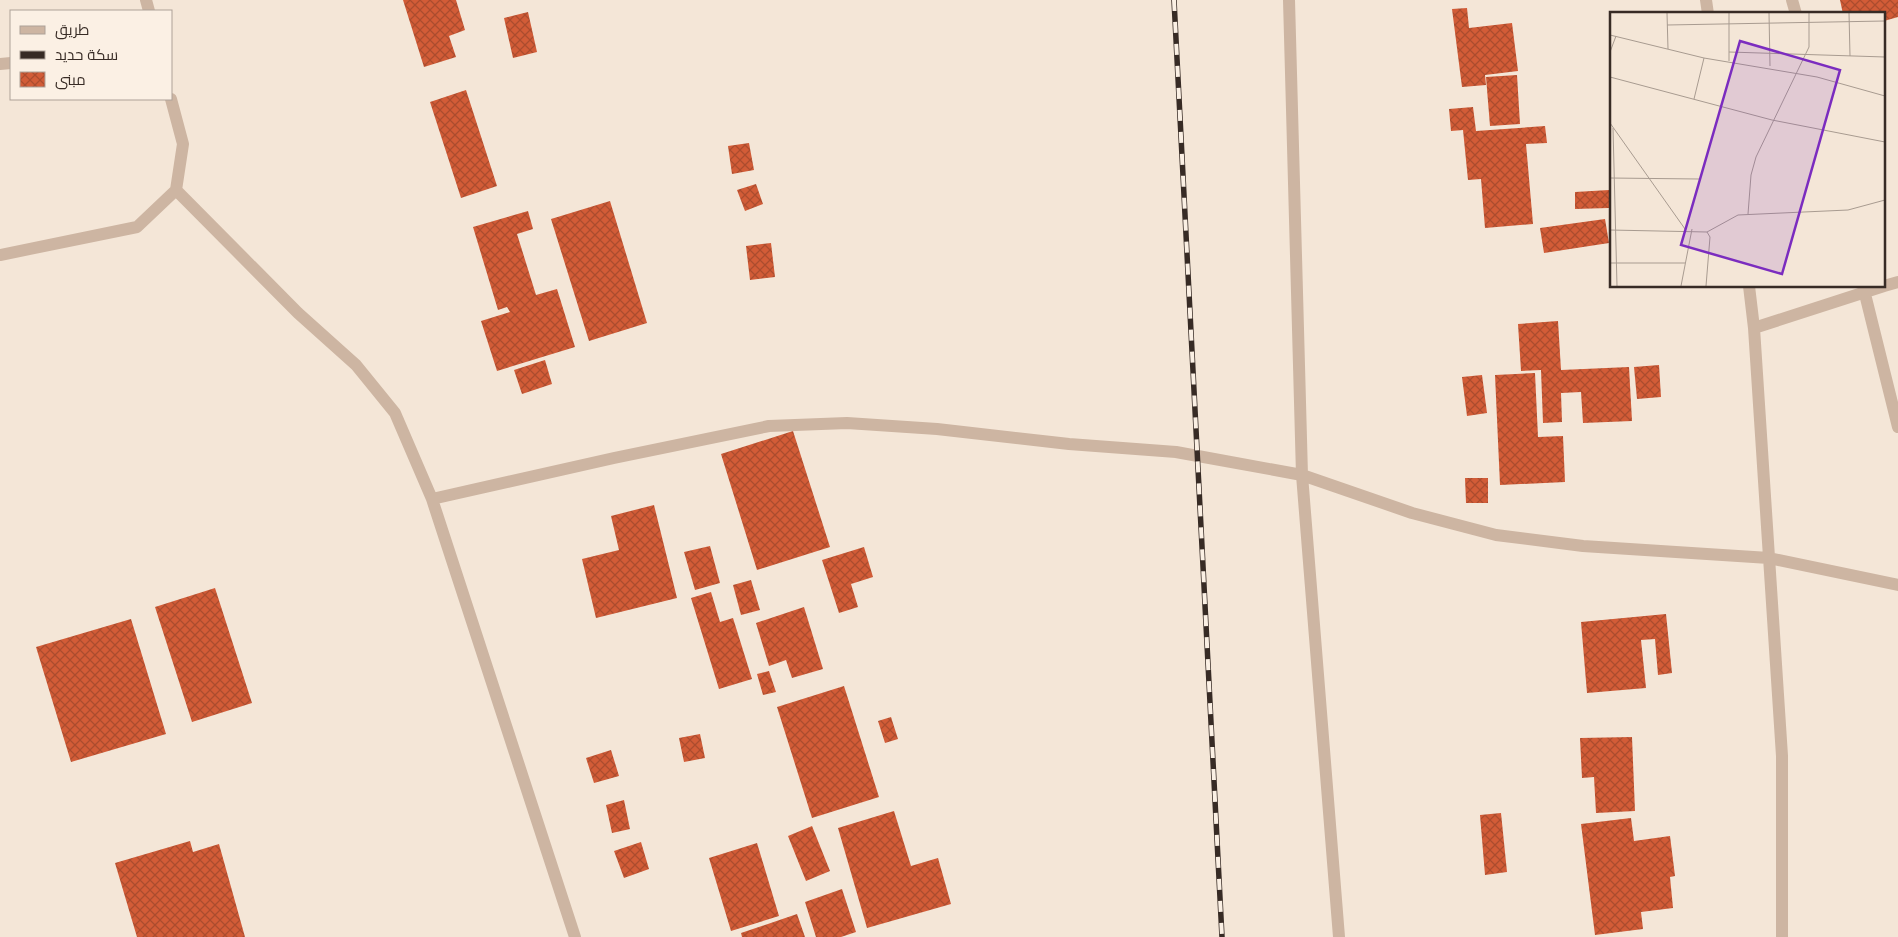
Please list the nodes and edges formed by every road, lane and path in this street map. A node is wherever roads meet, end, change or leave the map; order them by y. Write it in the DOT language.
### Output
graph roads {
  1 [pos="1290,0"];
  2 [pos="171,100"];
  3 [pos="176,190"];
  4 [pos="0,254"];
  5 [pos="1749,288"];
  6 [pos="1863,289"];
  7 [pos="1754,328"];
  8 [pos="1898,427"];
  9 [pos="1302,475"];
  10 [pos="432,499"];
  11 [pos="1769,558"];
  12 [pos="1898,585"];
  13 [pos="575,937"];
  14 [pos="1339,937"];
  15 [pos="1782,937"];
  1 -- 9 [label="street"];
  2 -- 3 [label="street"];
  3 -- 4 [label="street"];
  3 -- 10 [label="street"];
  5 -- 7 [label="street"];
  6 -- 7 [label="street"];
  6 -- 8 [label="street"];
  7 -- 11 [label="street"];
  9 -- 10 [label="street"];
  9 -- 11 [label="street"];
  9 -- 14 [label="street"];
  10 -- 13 [label="street"];
  11 -- 12 [label="street"];
  11 -- 15 [label="street"];
}
